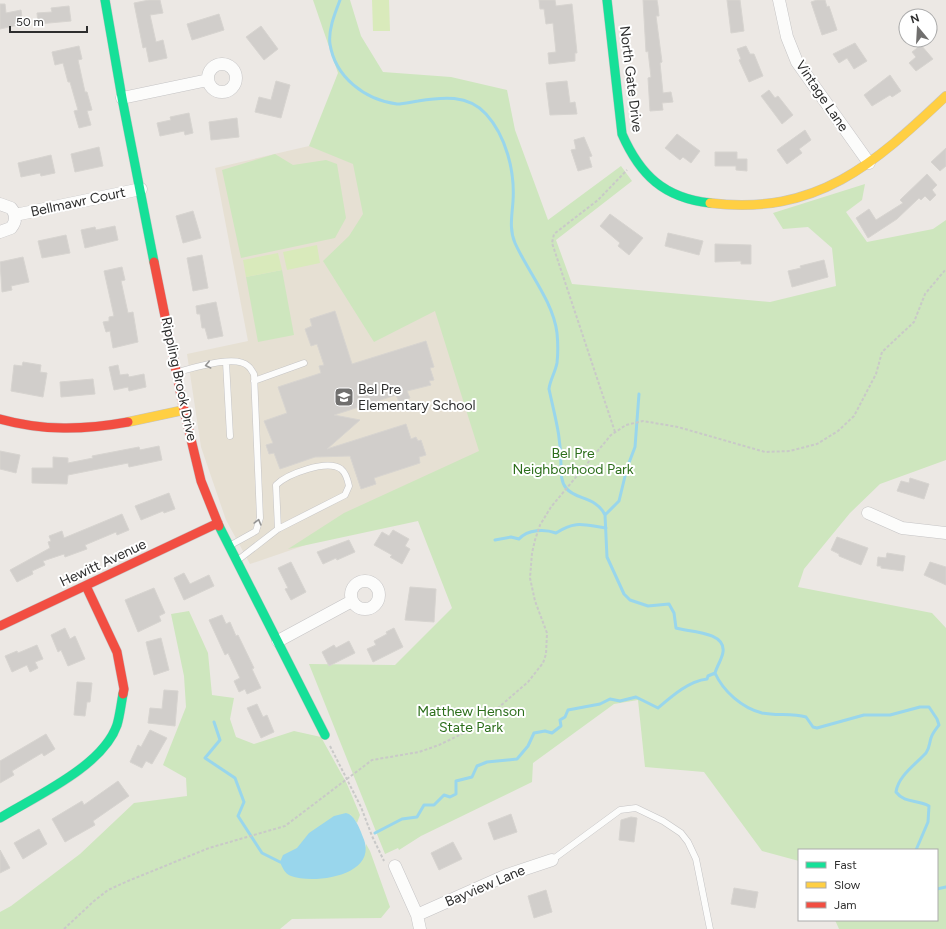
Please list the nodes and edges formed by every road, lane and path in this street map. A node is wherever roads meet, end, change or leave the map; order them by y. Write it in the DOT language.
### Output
graph roads {
  1 [pos="105,0"];
  2 [pos="607,0"];
  3 [pos="779,0"];
  4 [pos="208,80"];
  5 [pos="946,96"];
  6 [pos="122,98"];
  7 [pos="869,163"];
  8 [pos="631,166"];
  9 [pos="141,189"];
  10 [pos="0,204"];
  11 [pos="15,215"];
  12 [pos="0,232"];
  13 [pos="946,269"];
  14 [pos="226,362"];
  15 [pos="304,363"];
  16 [pos="176,372"];
  17 [pos="254,381"];
  18 [pos="184,410"];
  19 [pos="0,419"];
  20 [pos="615,432"];
  21 [pos="230,436"];
  22 [pos="868,513"];
  23 [pos="218,524"];
  24 [pos="278,529"];
  25 [pos="946,533"];
  26 [pos="230,546"];
  27 [pos="237,560"];
  28 [pos="86,586"];
  29 [pos="352,601"];
  30 [pos="0,626"];
  31 [pos="278,641"];
  32 [pos="325,735"];
  33 [pos="347,779"];
  34 [pos="0,818"];
  35 [pos="552,860"];
  36 [pos="389,863"];
  37 [pos="418,915"];
  38 [pos="64,929"];
  39 [pos="420,929"];
  40 [pos="710,929"];
  1 -- 6 [label="street, Rippling Brook Drive"];
  2 -- 7 [label="street, North Gate Drive"];
  3 -- 7 [label="street, Vintage Lane"];
  4 -- 6 [label="street"];
  5 -- 7 [label="street, North Gate Drive"];
  6 -- 9 [label="street, Rippling Brook Drive"];
  8 -- 20 [label="path"];
  9 -- 11 [label="street, Bellmawr Court"];
  9 -- 16 [label="street, Rippling Brook Drive"];
  10 -- 11 [label="street, Bellmawr Court"];
  11 -- 12 [label="street, Bellmawr Court"];
  13 -- 20 [label="path"];
  14 -- 16 [label="lane, one-way"];
  14 -- 17 [label="lane"];
  14 -- 21 [label="lane"];
  15 -- 17 [label="lane"];
  16 -- 18 [label="street, Rippling Brook Drive"];
  26 -- 17 [label="lane, one-way"];
  18 -- 19 [label="street"];
  18 -- 23 [label="street, Rippling Brook Drive"];
  20 -- 33 [label="path"];
  22 -- 25 [label="street"];
  23 -- 26 [label="street, Rippling Brook Drive"];
  23 -- 28 [label="street, Hewitt Avenue"];
  24 -- 24 [label="lane"];
  24 -- 27 [label="lane"];
  26 -- 27 [label="street, Rippling Brook Drive"];
  27 -- 31 [label="street, Rippling Brook Drive"];
  28 -- 30 [label="street, Hewitt Avenue"];
  28 -- 34 [label="street"];
  29 -- 31 [label="street"];
  31 -- 32 [label="street, Rippling Brook Drive"];
  32 -- 33 [label="path"];
  33 -- 36 [label="path"];
  33 -- 38 [label="path"];
  35 -- 37 [label="street, Bayview Lane"];
  35 -- 40 [label="lane"];
  36 -- 37 [label="street"];
  37 -- 39 [label="street"];
}
